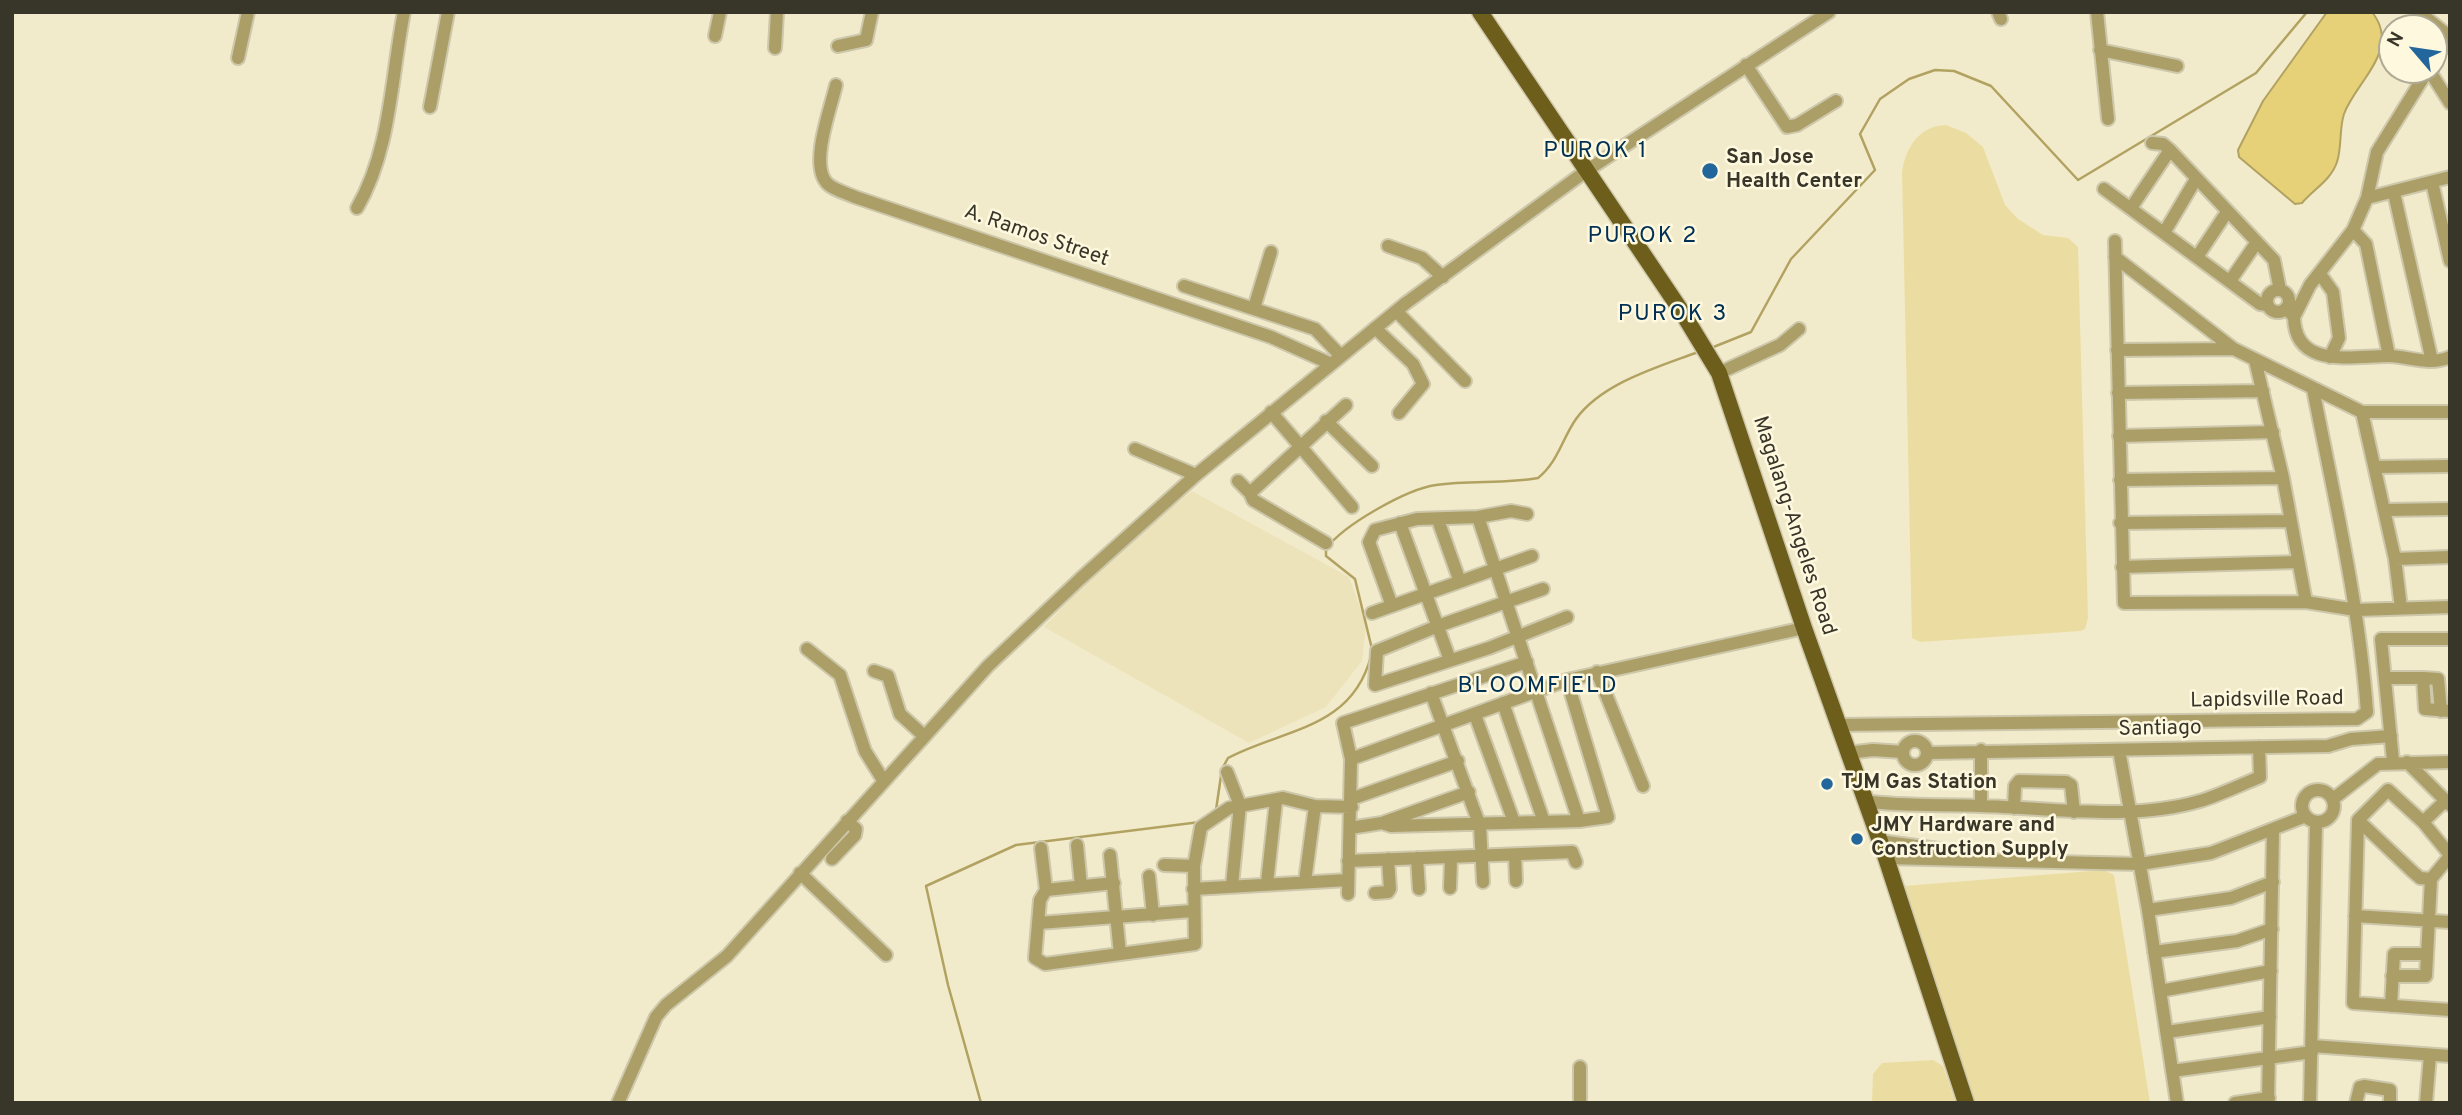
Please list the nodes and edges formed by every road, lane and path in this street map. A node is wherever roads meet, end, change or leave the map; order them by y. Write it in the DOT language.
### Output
graph roads {
  1 [pos="248,12"];
  2 [pos="404,12"];
  3 [pos="448,12"];
  4 [pos="720,12"];
  5 [pos="777,12"];
  6 [pos="872,12"];
  7 [pos="1479,12"];
  8 [pos="1829,12"];
  9 [pos="2097,12"];
  10 [pos="2419,12"];
  11 [pos="715,36"];
  12 [pos="2449,37"];
  13 [pos="838,46"];
  14 [pos="775,48"];
  15 [pos="2100,50"];
  16 [pos="238,58"];
  17 [pos="1746,65"];
  18 [pos="2177,66"];
  19 [pos="2419,84"];
  20 [pos="2437,84"];
  21 [pos="836,85"];
  22 [pos="1836,101"];
  23 [pos="2450,103"];
  24 [pos="430,107"];
  25 [pos="2108,118"];
  26 [pos="2152,143"];
  27 [pos="2170,150"];
  28 [pos="1586,171"];
  29 [pos="2450,177"];
  30 [pos="2196,179"];
  31 [pos="2432,182"];
  32 [pos="2104,189"];
  33 [pos="2394,193"];
  34 [pos="2367,198"];
  35 [pos="357,208"];
  36 [pos="2131,208"];
  37 [pos="2227,212"];
  38 [pos="2353,230"];
  39 [pos="2164,233"];
  40 [pos="2115,241"];
  41 [pos="2257,242"];
  42 [pos="1388,246"];
  43 [pos="1271,252"];
  44 [pos="2115,257"];
  45 [pos="2197,257"];
  46 [pos="2450,261"];
  47 [pos="2320,274"];
  48 [pos="1443,277"];
  49 [pos="2230,281"];
  50 [pos="1184,286"];
  51 [pos="2280,290"];
  52 [pos="2267,305"];
  53 [pos="1254,308"];
  54 [pos="1396,311"];
  55 [pos="2290,312"];
  56 [pos="1375,328"];
  57 [pos="1799,329"];
  58 [pos="2234,349"];
  59 [pos="2117,350"];
  60 [pos="2389,356"];
  61 [pos="2450,357"];
  62 [pos="2330,358"];
  63 [pos="1334,359"];
  64 [pos="2255,360"];
  65 [pos="2432,362"];
  66 [pos="1719,373"];
  67 [pos="1465,381"];
  68 [pos="2313,389"];
  69 [pos="2263,391"];
  70 [pos="2118,393"];
  71 [pos="1346,405"];
  72 [pos="1271,412"];
  73 [pos="2362,412"];
  74 [pos="2450,412"];
  75 [pos="1399,413"];
  76 [pos="1326,421"];
  77 [pos="2273,432"];
  78 [pos="2119,436"];
  79 [pos="1301,447"];
  80 [pos="1135,449"];
  81 [pos="1372,466"];
  82 [pos="2450,466"];
  83 [pos="2375,467"];
  84 [pos="1196,475"];
  85 [pos="2283,478"];
  86 [pos="2120,480"];
  87 [pos="1238,481"];
  88 [pos="1250,493"];
  89 [pos="1352,507"];
  90 [pos="2450,509"];
  91 [pos="2385,510"];
  92 [pos="1527,514"];
  93 [pos="1478,517"];
  94 [pos="1438,520"];
  95 [pos="2291,521"];
  96 [pos="1400,523"];
  97 [pos="2120,523"];
  98 [pos="1326,543"];
  99 [pos="1532,556"];
  100 [pos="2450,557"];
  101 [pos="2395,559"];
  102 [pos="2298,562"];
  103 [pos="1494,567"];
  104 [pos="2122,567"];
  105 [pos="1459,579"];
  106 [pos="1543,589"];
  107 [pos="1426,593"];
  108 [pos="1507,601"];
  109 [pos="2306,602"];
  110 [pos="1392,606"];
  111 [pos="2450,607"];
  112 [pos="2400,608"];
  113 [pos="2356,610"];
  114 [pos="1372,613"];
  115 [pos="1567,618"];
  116 [pos="1438,626"];
  117 [pos="1804,628"];
  118 [pos="1519,636"];
  119 [pos="2450,639"];
  120 [pos="807,649"];
  121 [pos="1450,660"];
  122 [pos="1527,662"];
  123 [pos="874,671"];
  124 [pos="1597,672"];
  125 [pos="2386,678"];
  126 [pos="1567,680"];
  127 [pos="1535,692"];
  128 [pos="1431,693"];
  129 [pos="1503,703"];
  130 [pos="2445,711"];
  131 [pos="1475,715"];
  132 [pos="1445,725"];
  133 [pos="1837,725"];
  134 [pos="923,735"];
  135 [pos="2391,736"];
  136 [pos="2259,747"];
  137 [pos="1981,750"];
  138 [pos="2119,750"];
  139 [pos="1847,753"];
  140 [pos="1352,759"];
  141 [pos="1458,761"];
  142 [pos="2393,761"];
  143 [pos="2407,762"];
  144 [pos="2450,762"];
  145 [pos="1227,772"];
  146 [pos="883,780"];
  147 [pos="1643,786"];
  148 [pos="1469,792"];
  149 [pos="2333,799"];
  150 [pos="1276,801"];
  151 [pos="1865,801"];
  152 [pos="1351,803"];
  153 [pos="2448,803"];
  154 [pos="1240,805"];
  155 [pos="1315,806"];
  156 [pos="1981,806"];
  157 [pos="2014,808"];
  158 [pos="2131,811"];
  159 [pos="2074,812"];
  160 [pos="2311,819"];
  161 [pos="2358,820"];
  162 [pos="846,821"];
  163 [pos="1579,821"];
  164 [pos="1514,822"];
  165 [pos="1544,822"];
  166 [pos="2423,822"];
  167 [pos="1382,823"];
  168 [pos="1480,826"];
  169 [pos="1350,828"];
  170 [pos="2273,831"];
  171 [pos="1879,841"];
  172 [pos="1077,845"];
  173 [pos="1041,848"];
  174 [pos="1906,851"];
  175 [pos="1110,855"];
  176 [pos="1514,855"];
  177 [pos="1545,855"];
  178 [pos="2450,856"];
  179 [pos="1417,858"];
  180 [pos="1483,858"];
  181 [pos="1886,858"];
  182 [pos="832,859"];
  183 [pos="1388,859"];
  184 [pos="1451,859"];
  185 [pos="1348,862"];
  186 [pos="1576,862"];
  187 [pos="2140,864"];
  188 [pos="1164,865"];
  189 [pos="1194,866"];
  190 [pos="1544,869"];
  191 [pos="800,873"];
  192 [pos="1149,876"];
  193 [pos="2431,879"];
  194 [pos="1348,880"];
  195 [pos="1305,881"];
  196 [pos="1516,881"];
  197 [pos="1483,882"];
  198 [pos="2273,882"];
  199 [pos="1114,883"];
  200 [pos="1267,883"];
  201 [pos="1232,885"];
  202 [pos="1081,886"];
  203 [pos="1450,888"];
  204 [pos="1193,889"];
  205 [pos="1419,889"];
  206 [pos="1046,890"];
  207 [pos="1375,893"];
  208 [pos="1348,894"];
  209 [pos="2148,910"];
  210 [pos="1192,911"];
  211 [pos="1153,915"];
  212 [pos="1117,916"];
  213 [pos="2356,916"];
  214 [pos="2429,919"];
  215 [pos="2450,922"];
  216 [pos="1039,923"];
  217 [pos="2272,929"];
  218 [pos="2154,952"];
  219 [pos="1120,954"];
  220 [pos="2427,954"];
  221 [pos="886,955"];
  222 [pos="2271,971"];
  223 [pos="2392,976"];
  224 [pos="2160,991"];
  225 [pos="2391,1006"];
  226 [pos="2450,1010"];
  227 [pos="2270,1017"];
  228 [pos="2166,1032"];
  229 [pos="2312,1049"];
  230 [pos="2430,1055"];
  231 [pos="2450,1056"];
  232 [pos="2270,1057"];
  233 [pos="1580,1067"];
  234 [pos="2172,1071"];
  235 [pos="2269,1100"];
  236 [pos="618,1103"];
  237 [pos="1580,1103"];
  238 [pos="1966,1103"];
  239 [pos="2177,1103"];
  240 [pos="2235,1103"];
  241 [pos="2310,1103"];
  242 [pos="2356,1103"];
  243 [pos="2390,1103"];
  244 [pos="2426,1103"];
  1 -- 16 [label="street"];
  2 -- 35 [label="street"];
  3 -- 24 [label="street"];
  4 -- 11 [label="street"];
  5 -- 14 [label="street"];
  6 -- 13 [label="street"];
  7 -- 28 [label="main road, Magalang-Angeles Road"];
  8 -- 17 [label="street"];
  9 -- 15 [label="street"];
  10 -- 12 [label="street"];
  15 -- 18 [label="street"];
  15 -- 25 [label="street"];
  17 -- 22 [label="street"];
  17 -- 28 [label="street"];
  19 -- 34 [label="street"];
  20 -- 23 [label="street"];
  21 -- 63 [label="street, A. Ramos Street"];
  26 -- 27 [label="street"];
  27 -- 30 [label="street"];
  27 -- 36 [label="street"];
  28 -- 48 [label="street"];
  28 -- 66 [label="main road, Magalang-Angeles Road"];
  29 -- 31 [label="street"];
  30 -- 37 [label="street"];
  30 -- 39 [label="street"];
  31 -- 33 [label="street"];
  31 -- 46 [label="street"];
  32 -- 36 [label="street"];
  33 -- 34 [label="street"];
  33 -- 65 [label="street"];
  34 -- 38 [label="street"];
  36 -- 39 [label="street"];
  37 -- 41 [label="street"];
  37 -- 45 [label="street"];
  38 -- 47 [label="street"];
  38 -- 60 [label="street"];
  39 -- 45 [label="street"];
  40 -- 44 [label="street"];
  41 -- 49 [label="street"];
  41 -- 51 [label="street"];
  42 -- 48 [label="street"];
  43 -- 53 [label="street"];
  44 -- 58 [label="street"];
  44 -- 59 [label="street"];
  45 -- 49 [label="street"];
  47 -- 55 [label="street"];
  47 -- 62 [label="street"];
  48 -- 54 [label="street"];
  49 -- 52 [label="street"];
  50 -- 53 [label="street"];
  51 -- 52 [label="street"];
  51 -- 55 [label="street"];
  52 -- 55 [label="street"];
  53 -- 63 [label="street"];
  54 -- 56 [label="street"];
  54 -- 67 [label="street"];
  55 -- 62 [label="street"];
  56 -- 63 [label="street"];
  56 -- 75 [label="street"];
  57 -- 66 [label="street"];
  58 -- 59 [label="street"];
  58 -- 64 [label="street"];
  59 -- 70 [label="street"];
  60 -- 62 [label="street"];
  60 -- 65 [label="street"];
  61 -- 65 [label="street"];
  63 -- 72 [label="street"];
  64 -- 68 [label="street"];
  64 -- 69 [label="street"];
  66 -- 117 [label="main road, Magalang-Angeles Road"];
  68 -- 73 [label="street"];
  68 -- 113 [label="street, Lapidsville Road"];
  69 -- 70 [label="street"];
  69 -- 77 [label="street"];
  70 -- 78 [label="street"];
  71 -- 76 [label="street"];
  72 -- 79 [label="street"];
  72 -- 84 [label="street"];
  73 -- 74 [label="street"];
  73 -- 83 [label="street"];
  76 -- 79 [label="street"];
  76 -- 81 [label="street"];
  77 -- 78 [label="street"];
  77 -- 85 [label="street"];
  78 -- 86 [label="street"];
  79 -- 88 [label="street"];
  79 -- 89 [label="street"];
  80 -- 84 [label="street"];
  82 -- 83 [label="street"];
  83 -- 91 [label="street"];
  84 -- 134 [label="street"];
  85 -- 86 [label="street"];
  85 -- 95 [label="street"];
  86 -- 97 [label="street"];
  87 -- 88 [label="street"];
  88 -- 98 [label="street"];
  90 -- 91 [label="street"];
  91 -- 101 [label="street"];
  92 -- 93 [label="street"];
  93 -- 94 [label="street"];
  93 -- 103 [label="street"];
  94 -- 96 [label="street"];
  94 -- 105 [label="street"];
  95 -- 97 [label="street"];
  95 -- 102 [label="street"];
  96 -- 107 [label="street"];
  96 -- 110 [label="street"];
  97 -- 104 [label="street"];
  99 -- 103 [label="street"];
  100 -- 101 [label="street"];
  101 -- 112 [label="street"];
  102 -- 104 [label="street"];
  102 -- 109 [label="street"];
  103 -- 105 [label="street"];
  103 -- 108 [label="street"];
  104 -- 109 [label="street"];
  105 -- 107 [label="street"];
  106 -- 108 [label="street"];
  107 -- 110 [label="street"];
  107 -- 116 [label="street"];
  108 -- 116 [label="street"];
  108 -- 118 [label="street"];
  109 -- 113 [label="street"];
  110 -- 114 [label="street"];
  111 -- 112 [label="street"];
  112 -- 113 [label="street"];
  113 -- 133 [label="street, Lapidsville Road"];
  115 -- 118 [label="street"];
  116 -- 121 [label="street"];
  116 -- 121 [label="street"];
  117 -- 124 [label="street"];
  117 -- 133 [label="main road, Magalang-Angeles Road"];
  118 -- 121 [label="street"];
  118 -- 122 [label="street"];
  119 -- 125 [label="street"];
  120 -- 146 [label="street"];
  122 -- 127 [label="street"];
  122 -- 128 [label="street"];
  123 -- 134 [label="street"];
  124 -- 126 [label="street"];
  124 -- 147 [label="street"];
  125 -- 130 [label="street"];
  125 -- 135 [label="street"];
  126 -- 127 [label="street"];
  126 -- 163 [label="street"];
  127 -- 129 [label="street"];
  127 -- 163 [label="street"];
  128 -- 132 [label="street"];
  128 -- 140 [label="street"];
  129 -- 131 [label="street"];
  129 -- 165 [label="street"];
  131 -- 132 [label="street"];
  131 -- 164 [label="street"];
  132 -- 140 [label="street"];
  132 -- 141 [label="street"];
  133 -- 139 [label="main road, Magalang-Angeles Road"];
  134 -- 146 [label="street"];
  135 -- 136 [label="street, Santiago"];
  135 -- 142 [label="street"];
  136 -- 138 [label="street, Santiago"];
  136 -- 158 [label="street"];
  137 -- 138 [label="street, Santiago"];
  137 -- 139 [label="street, Santiago"];
  137 -- 156 [label="street"];
  138 -- 158 [label="street"];
  139 -- 151 [label="main road, Magalang-Angeles Road"];
  140 -- 152 [label="street"];
  141 -- 148 [label="street"];
  141 -- 152 [label="street"];
  142 -- 143 [label="street"];
  142 -- 149 [label="street"];
  143 -- 144 [label="street"];
  143 -- 153 [label="street"];
  145 -- 154 [label="street"];
  146 -- 162 [label="street"];
  148 -- 167 [label="street"];
  148 -- 168 [label="street"];
  149 -- 160 [label="street"];
  149 -- 160 [label="street"];
  150 -- 154 [label="street"];
  150 -- 155 [label="street"];
  150 -- 200 [label="street"];
  151 -- 156 [label="street"];
  151 -- 171 [label="main road, Magalang-Angeles Road"];
  152 -- 155 [label="street"];
  152 -- 169 [label="street"];
  153 -- 166 [label="street"];
  154 -- 189 [label="street"];
  154 -- 201 [label="street"];
  155 -- 195 [label="street"];
  156 -- 157 [label="street"];
  157 -- 159 [label="street"];
  157 -- 159 [label="street"];
  158 -- 159 [label="street"];
  158 -- 187 [label="street"];
  160 -- 170 [label="street"];
  160 -- 229 [label="street"];
  161 -- 166 [label="street"];
  161 -- 193 [label="street"];
  161 -- 213 [label="street"];
  162 -- 182 [label="street"];
  162 -- 191 [label="street"];
  163 -- 165 [label="street"];
  164 -- 165 [label="street"];
  164 -- 168 [label="street"];
  166 -- 178 [label="street"];
  167 -- 168 [label="street"];
  167 -- 169 [label="street"];
  168 -- 180 [label="street"];
  169 -- 185 [label="street"];
  170 -- 187 [label="street"];
  170 -- 198 [label="street"];
  171 -- 174 [label="street"];
  171 -- 181 [label="main road, Magalang-Angeles Road"];
  172 -- 202 [label="street"];
  173 -- 206 [label="street"];
  174 -- 181 [label="street"];
  174 -- 187 [label="street"];
  175 -- 199 [label="street"];
  176 -- 177 [label="street"];
  176 -- 180 [label="street"];
  176 -- 196 [label="street"];
  177 -- 186 [label="street"];
  177 -- 190 [label="street"];
  178 -- 193 [label="street"];
  179 -- 183 [label="street"];
  179 -- 184 [label="street"];
  179 -- 205 [label="street"];
  180 -- 184 [label="street"];
  180 -- 197 [label="street"];
  181 -- 238 [label="main road, Magalang-Angeles Road"];
  183 -- 185 [label="street"];
  183 -- 207 [label="street"];
  184 -- 203 [label="street"];
  185 -- 194 [label="street"];
  187 -- 209 [label="street"];
  188 -- 189 [label="street"];
  189 -- 204 [label="street"];
  191 -- 221 [label="street"];
  191 -- 236 [label="street"];
  192 -- 211 [label="street"];
  193 -- 214 [label="street"];
  194 -- 195 [label="street"];
  194 -- 208 [label="street"];
  195 -- 200 [label="street"];
  198 -- 209 [label="street"];
  198 -- 217 [label="street"];
  199 -- 202 [label="street"];
  199 -- 212 [label="street"];
  200 -- 201 [label="street"];
  201 -- 204 [label="street"];
  202 -- 206 [label="street"];
  204 -- 210 [label="street"];
  206 -- 216 [label="street"];
  209 -- 218 [label="street"];
  210 -- 211 [label="street"];
  210 -- 219 [label="street"];
  211 -- 212 [label="street"];
  212 -- 216 [label="street"];
  212 -- 219 [label="street"];
  213 -- 214 [label="street"];
  213 -- 225 [label="street"];
  214 -- 215 [label="street"];
  214 -- 220 [label="street"];
  216 -- 219 [label="street"];
  217 -- 218 [label="street"];
  217 -- 222 [label="street"];
  218 -- 224 [label="street"];
  220 -- 223 [label="street"];
  220 -- 223 [label="street"];
  222 -- 224 [label="street"];
  222 -- 227 [label="street"];
  223 -- 225 [label="street"];
  224 -- 228 [label="street"];
  225 -- 226 [label="street"];
  227 -- 228 [label="street"];
  227 -- 232 [label="street"];
  228 -- 234 [label="street"];
  229 -- 230 [label="street"];
  229 -- 232 [label="street"];
  229 -- 241 [label="street"];
  230 -- 231 [label="street"];
  230 -- 244 [label="street"];
  232 -- 234 [label="street"];
  232 -- 235 [label="street"];
  233 -- 237 [label="street"];
  234 -- 239 [label="street"];
  235 -- 240 [label="street"];
  242 -- 243 [label="street"];
}
